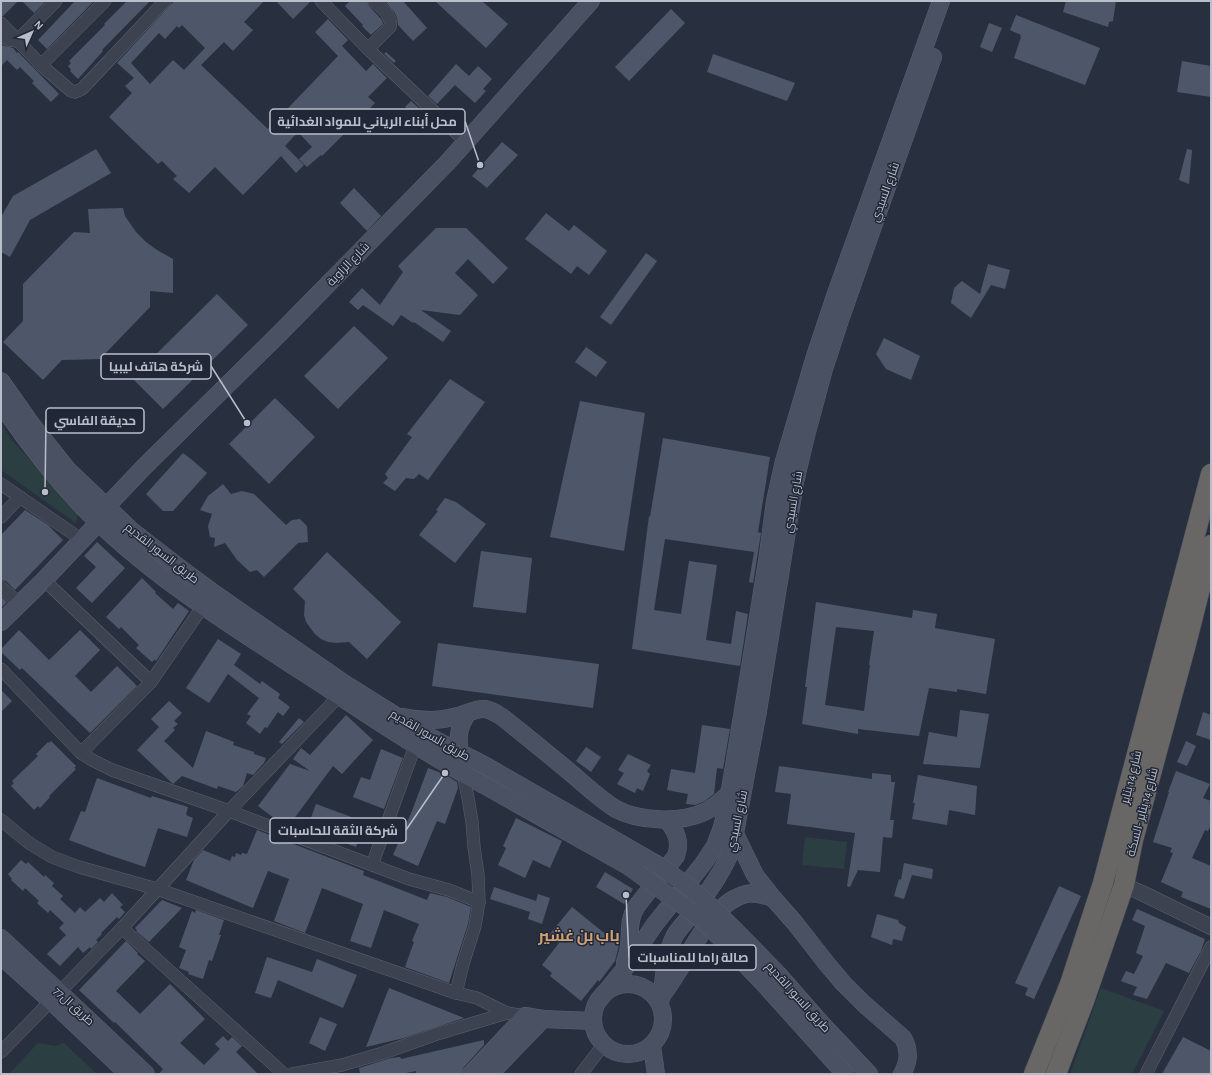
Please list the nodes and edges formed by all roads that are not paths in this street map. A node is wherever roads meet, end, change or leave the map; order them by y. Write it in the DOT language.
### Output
graph roads {
  1 [pos="56,1"];
  2 [pos="105,1"];
  3 [pos="165,1"];
  4 [pos="320,1"];
  5 [pos="374,1"];
  6 [pos="591,1"];
  7 [pos="941,1"];
  8 [pos="954,1"];
  9 [pos="1,23"];
  10 [pos="1,38"];
  11 [pos="17,41"];
  12 [pos="368,49"];
  13 [pos="41,65"];
  14 [pos="466,142"];
  15 [pos="1,382"];
  16 [pos="1,404"];
  17 [pos="1211,474"];
  18 [pos="1,484"];
  19 [pos="20,497"];
  20 [pos="102,514"];
  21 [pos="1,517"];
  22 [pos="82,540"];
  23 [pos="1211,544"];
  24 [pos="44,580"];
  25 [pos="1,587"];
  26 [pos="20,604"];
  27 [pos="768,604"];
  28 [pos="203,606"];
  29 [pos="1,622"];
  30 [pos="1,670"];
  31 [pos="151,682"];
  32 [pos="342,690"];
  33 [pos="467,714"];
  34 [pos="395,716"];
  35 [pos="415,746"];
  36 [pos="81,753"];
  37 [pos="460,753"];
  38 [pos="463,773"];
  39 [pos="728,801"];
  40 [pos="229,811"];
  41 [pos="1,820"];
  42 [pos="667,820"];
  43 [pos="736,836"];
  44 [pos="372,864"];
  45 [pos="1124,885"];
  46 [pos="157,889"];
  47 [pos="773,898"];
  48 [pos="478,902"];
  49 [pos="1211,927"];
  50 [pos="122,928"];
  51 [pos="1,938"];
  52 [pos="1211,946"];
  53 [pos="1,956"];
  54 [pos="623,971"];
  55 [pos="456,993"];
  56 [pos="55,996"];
  57 [pos="661,999"];
  58 [pos="599,1000"];
  59 [pos="507,1013"];
  60 [pos="525,1016"];
  61 [pos="544,1019"];
  62 [pos="594,1021"];
  63 [pos="815,1028"];
  64 [pos="604,1044"];
  65 [pos="652,1046"];
  66 [pos="1,1052"];
  67 [pos="128,1074"];
  68 [pos="146,1074"];
  69 [pos="284,1074"];
  70 [pos="292,1074"];
  71 [pos="471,1074"];
  72 [pos="490,1074"];
  73 [pos="581,1074"];
  74 [pos="656,1074"];
  75 [pos="845,1074"];
  76 [pos="869,1074"];
  77 [pos="902,1074"];
  78 [pos="1034,1074"];
  79 [pos="1056,1074"];
  80 [pos="1146,1074"];
  1 -- 11 [label="street"];
  2 -- 13 [label="street"];
  3 -- 13 [label="street"];
  4 -- 12 [label="street"];
  5 -- 12 [label="street"];
  6 -- 14 [label="main road, شارع الزاوية"];
  7 -- 27 [label="main road, شارع السيدي"];
  8 -- 27 [label="main road, شارع السيدي"];
  9 -- 11 [label="street"];
  10 -- 11 [label="street"];
  11 -- 13 [label="street"];
  12 -- 14 [label="street"];
  14 -- 20 [label="main road, شارع الزاوية"];
  15 -- 20 [label="main road, طريق السور القديم"];
  16 -- 20 [label="main road, طريق السور القديم"];
  17 -- 78 [label="highway, شارع 14 يناير"];
  18 -- 19 [label="street"];
  19 -- 21 [label="street"];
  19 -- 22 [label="street"];
  20 -- 22 [label="main road, شارع الزاوية"];
  20 -- 28 [label="main road, طريق السور القديم"];
  20 -- 32 [label="main road, طريق السور القديم"];
  22 -- 24 [label="main road, شارع الزاوية"];
  23 -- 45 [label="highway, شارع 14 يناير -السكة"];
  24 -- 26 [label="main road, شارع الزاوية"];
  24 -- 31 [label="street"];
  25 -- 26 [label="street"];
  26 -- 29 [label="main road, شارع الزاوية"];
  27 -- 39 [label="main road, شارع السيدي"];
  27 -- 43 [label="main road, شارع السيدي"];
  28 -- 31 [label="street"];
  28 -- 32 [label="main road, طريق السور القديم"];
  30 -- 36 [label="street"];
  31 -- 36 [label="street"];
  32 -- 34 [label="main road, طريق السور القديم"];
  32 -- 35 [label="main road, طريق السور القديم"];
  32 -- 40 [label="street"];
  33 -- 34 [label="main road"];
  33 -- 37 [label="main road"];
  33 -- 42 [label="main road"];
  34 -- 37 [label="main road, طريق السور القديم"];
  35 -- 38 [label="main road, طريق السور القديم"];
  35 -- 44 [label="street"];
  36 -- 40 [label="street"];
  37 -- 38 [label="main road"];
  37 -- 63 [label="main road, طريق السور القديم, bridge"];
  38 -- 48 [label="street"];
  38 -- 63 [label="main road, طريق السور القديم, bridge"];
  39 -- 42 [label="main road"];
  39 -- 54 [label="main road, شارع السيدي"];
  40 -- 44 [label="street"];
  40 -- 46 [label="street"];
  41 -- 46 [label="street"];
  42 -- 54 [label="main road"];
  43 -- 47 [label="main road"];
  43 -- 57 [label="main road, شارع السيدي"];
  44 -- 48 [label="street"];
  45 -- 49 [label="street"];
  45 -- 79 [label="highway, شارع 14 يناير -السكة"];
  46 -- 50 [label="street"];
  46 -- 55 [label="street"];
  47 -- 57 [label="main road"];
  47 -- 77 [label="main road"];
  48 -- 55 [label="street"];
  50 -- 56 [label="street"];
  50 -- 69 [label="street"];
  51 -- 56 [label="main road, طريق ال77"];
  52 -- 80 [label="street"];
  53 -- 56 [label="main road"];
  54 -- 58 [label="main road, شارع السيدي"];
  55 -- 59 [label="street"];
  56 -- 66 [label="street"];
  56 -- 67 [label="main road"];
  56 -- 68 [label="main road, طريق ال77"];
  57 -- 58 [label="main road"];
  57 -- 65 [label="main road"];
  58 -- 62 [label="main road"];
  59 -- 60 [label="street"];
  59 -- 70 [label="street"];
  60 -- 61 [label="main road"];
  60 -- 71 [label="main road"];
  61 -- 62 [label="main road"];
  61 -- 72 [label="main road"];
  62 -- 64 [label="main road"];
  63 -- 75 [label="main road, طريق السور القديم"];
  63 -- 76 [label="main road, طريق السور القديم"];
  64 -- 65 [label="main road"];
  64 -- 73 [label="street"];
  65 -- 74 [label="main road"];
}
